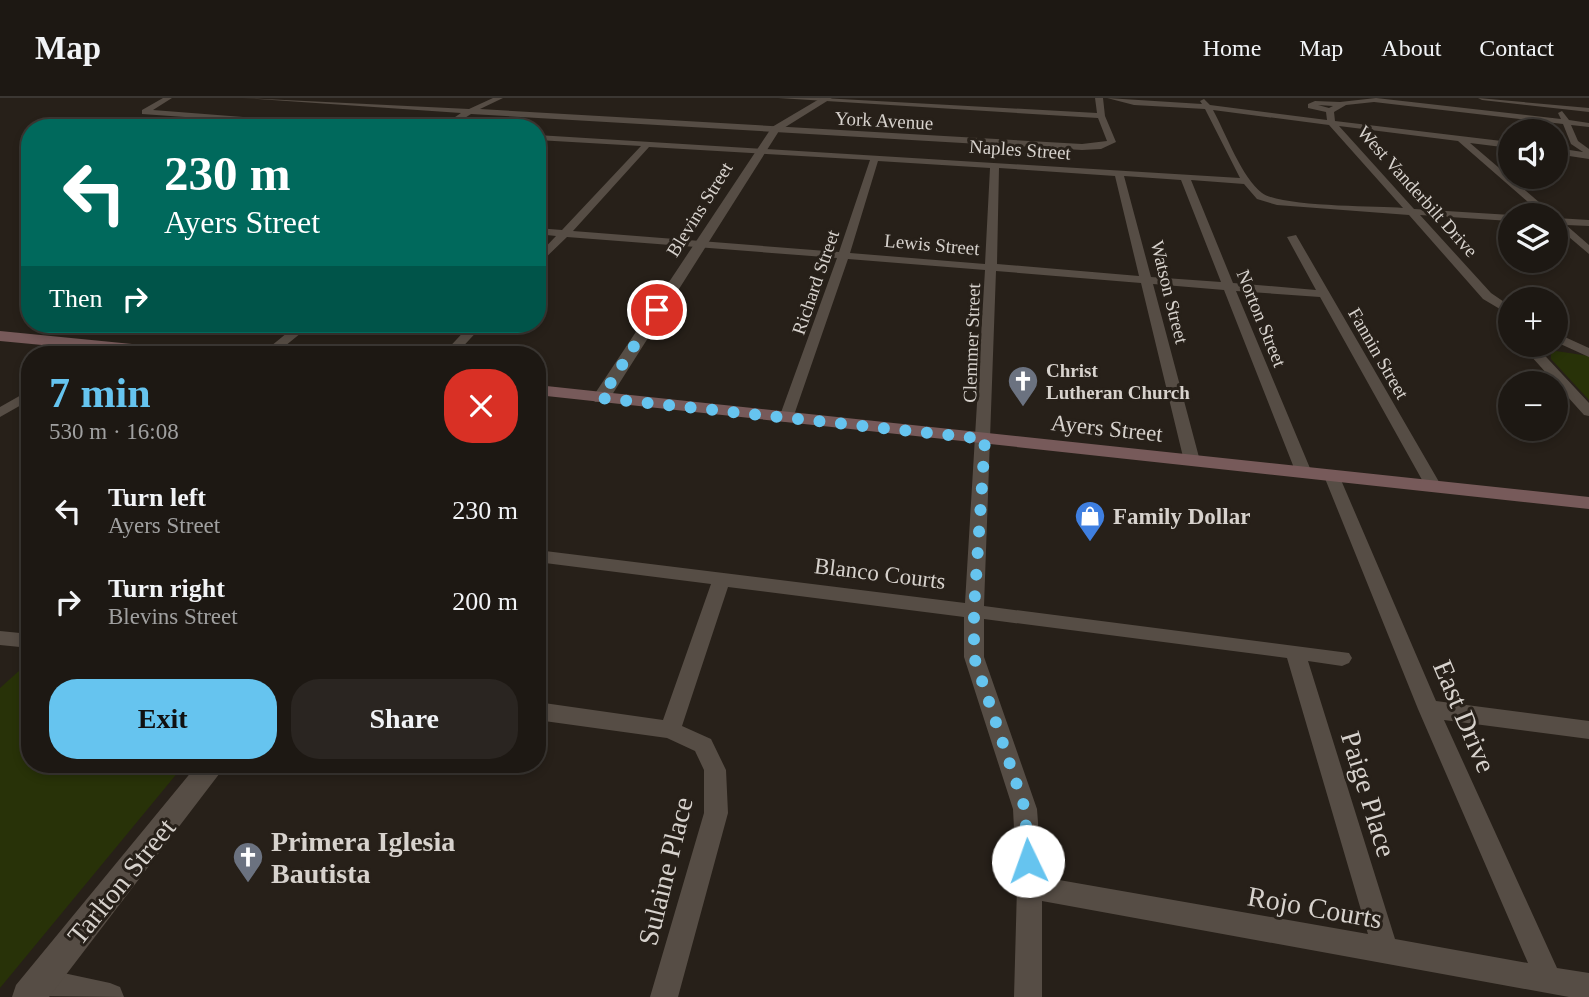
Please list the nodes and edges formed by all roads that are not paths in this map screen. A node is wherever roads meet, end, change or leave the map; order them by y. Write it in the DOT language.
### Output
graph roads {
  1 [pos="168,98"];
  2 [pos="246,98"];
  3 [pos="499,98"];
  4 [pos="782,98"];
  5 [pos="1111,98"];
  6 [pos="1482,98"];
  7 [pos="824,99"];
  8 [pos="1205,102"];
  9 [pos="1134,103"];
  10 [pos="1339,104"];
  11 [pos="1100,107"];
  12 [pos="1559,107"];
  13 [pos="1589,110"];
  14 [pos="468,111"];
  15 [pos="1330,116"];
  16 [pos="247,119"];
  17 [pos="456,119"];
  18 [pos="1540,119"];
  19 [pos="1564,119"];
  20 [pos="1568,122"];
  21 [pos="1589,125"];
  22 [pos="775,129"];
  23 [pos="1568,129"];
  24 [pos="546,138"];
  25 [pos="1461,139"];
  26 [pos="649,143"];
  27 [pos="1498,144"];
  28 [pos="759,150"];
  29 [pos="1568,152"];
  30 [pos="1589,154"];
  31 [pos="875,157"];
  32 [pos="996,165"];
  33 [pos="1119,173"];
  34 [pos="1185,178"];
  35 [pos="1248,181"];
  36 [pos="1535,203"];
  37 [pos="1412,211"];
  38 [pos="1498,217"];
  39 [pos="1568,222"];
  40 [pos="1589,223"];
  41 [pos="546,232"];
  42 [pos="1568,232"];
  43 [pos="566,234"];
  44 [pos="1292,237"];
  45 [pos="700,244"];
  46 [pos="1589,251"];
  47 [pos="546,254"];
  48 [pos="844,254"];
  49 [pos="991,267"];
  50 [pos="1147,279"];
  51 [pos="1228,285"];
  52 [pos="1323,294"];
  53 [pos="1487,296"];
  54 [pos="1498,303"];
  55 [pos="1498,310"];
  56 [pos="294,333"];
  57 [pos="469,333"];
  58 [pos="0,336"];
  59 [pos="1568,343"];
  60 [pos="105,346"];
  61 [pos="278,346"];
  62 [pos="457,346"];
  63 [pos="1589,353"];
  64 [pos="1539,357"];
  65 [pos="546,391"];
  66 [pos="601,398"];
  67 [pos="21,400"];
  68 [pos="1589,412"];
  69 [pos="0,413"];
  70 [pos="786,418"];
  71 [pos="985,439"];
  72 [pos="1192,461"];
  73 [pos="1304,473"];
  74 [pos="1332,476"];
  75 [pos="1434,487"];
  76 [pos="1589,503"];
  77 [pos="546,557"];
  78 [pos="721,581"];
  79 [pos="974,610"];
  80 [pos="0,638"];
  81 [pos="21,640"];
  82 [pos="1295,653"];
  83 [pos="1342,658"];
  84 [pos="1429,709"];
  85 [pos="546,712"];
  86 [pos="670,730"];
  87 [pos="1589,730"];
  88 [pos="207,773"];
  89 [pos="1030,887"];
  90 [pos="1386,952"];
  91 [pos="1548,978"];
  92 [pos="1589,987"];
  93 [pos="34,990"];
  94 [pos="110,997"];
  95 [pos="664,997"];
  96 [pos="1028,997"];
  1 -- 16 [label="street"];
  2 -- 14 [label="street, York Avenue"];
  3 -- 14 [label="street"];
  4 -- 7 [label="street"];
  5 -- 9 [label="street"];
  6 -- 12 [label="street"];
  7 -- 11 [label="street"];
  7 -- 22 [label="street, Blevins Street"];
  8 -- 9 [label="street"];
  8 -- 15 [label="street"];
  8 -- 35 [label="street"];
  9 -- 11 [label="street"];
  10 -- 15 [label="street"];
  10 -- 15 [label="street, West Vanderbilt Drive"];
  10 -- 18 [label="street"];
  11 -- 22 [label="street, York Avenue"];
  12 -- 13 [label="street"];
  12 -- 19 [label="street"];
  14 -- 17 [label="street"];
  14 -- 22 [label="street, York Avenue"];
  15 -- 25 [label="street"];
  15 -- 37 [label="street, West Vanderbilt Drive"];
  20 -- 21 [label="street"];
  22 -- 28 [label="street, Blevins Street"];
  23 -- 30 [label="street"];
  24 -- 26 [label="street, Naples Street"];
  25 -- 27 [label="street"];
  25 -- 36 [label="street"];
  26 -- 28 [label="street, Naples Street"];
  26 -- 43 [label="street"];
  28 -- 31 [label="street, Naples Street"];
  28 -- 45 [label="street, Blevins Street"];
  29 -- 30 [label="street"];
  31 -- 32 [label="street, Naples Street"];
  31 -- 48 [label="street, Richard Street"];
  32 -- 33 [label="street, Naples Street"];
  32 -- 49 [label="street, Clemmer Street"];
  33 -- 34 [label="street, Naples Street"];
  33 -- 50 [label="street, Watson Street"];
  34 -- 35 [label="street, Naples Street"];
  34 -- 51 [label="street, Norton Street"];
  35 -- 37 [label="street"];
  37 -- 38 [label="street"];
  37 -- 53 [label="street, West Vanderbilt Drive"];
  39 -- 40 [label="street"];
  41 -- 43 [label="street, Lewis Street"];
  42 -- 46 [label="street"];
  43 -- 45 [label="street, Lewis Street"];
  43 -- 47 [label="street"];
  44 -- 52 [label="street, Fannin Street"];
  45 -- 48 [label="street, Lewis Street"];
  45 -- 66 [label="street, Blevins Street"];
  48 -- 49 [label="street, Lewis Street"];
  48 -- 70 [label="street, Richard Street"];
  49 -- 50 [label="street, Lewis Street"];
  49 -- 71 [label="street, Clemmer Street"];
  50 -- 51 [label="street, Lewis Street"];
  50 -- 72 [label="street, Watson Street"];
  51 -- 52 [label="street, Lewis Street"];
  51 -- 73 [label="street, Norton Street"];
  52 -- 75 [label="street, Fannin Street"];
  53 -- 54 [label="street, West Vanderbilt Drive"];
  53 -- 55 [label="street"];
  56 -- 61 [label="street"];
  57 -- 62 [label="street"];
  58 -- 60 [label="main road"];
  59 -- 63 [label="street"];
  64 -- 68 [label="street"];
  65 -- 66 [label="main road, Ayers Street"];
  66 -- 70 [label="main road, Ayers Street"];
  67 -- 69 [label="street"];
  70 -- 71 [label="main road, Ayers Street"];
  71 -- 72 [label="main road, Ayers Street"];
  71 -- 79 [label="street, Clemmer Street"];
  72 -- 73 [label="main road, Ayers Street"];
  73 -- 74 [label="main road, Ayers Street"];
  74 -- 75 [label="main road, Ayers Street"];
  74 -- 84 [label="street, East Drive"];
  75 -- 76 [label="main road, Ayers Street"];
  77 -- 78 [label="street, Blanco Courts"];
  78 -- 79 [label="street, Blanco Courts"];
  78 -- 86 [label="street"];
  79 -- 82 [label="street, Blanco Courts"];
  79 -- 89 [label="street, Clemmer Street"];
  80 -- 81 [label="street"];
  82 -- 83 [label="street, Blanco Courts"];
  82 -- 90 [label="street, Paige Place"];
  84 -- 87 [label="street"];
  84 -- 91 [label="street, East Drive"];
  85 -- 86 [label="street, Sulaine Place"];
  86 -- 95 [label="street, Sulaine Place"];
  88 -- 93 [label="street, Tarlton Street"];
  89 -- 90 [label="street, Rojo Courts"];
  89 -- 96 [label="street, Clemmer Street"];
  90 -- 91 [label="street, Rojo Courts"];
  91 -- 92 [label="street, Rojo Courts"];
  93 -- 94 [label="street"];
}
